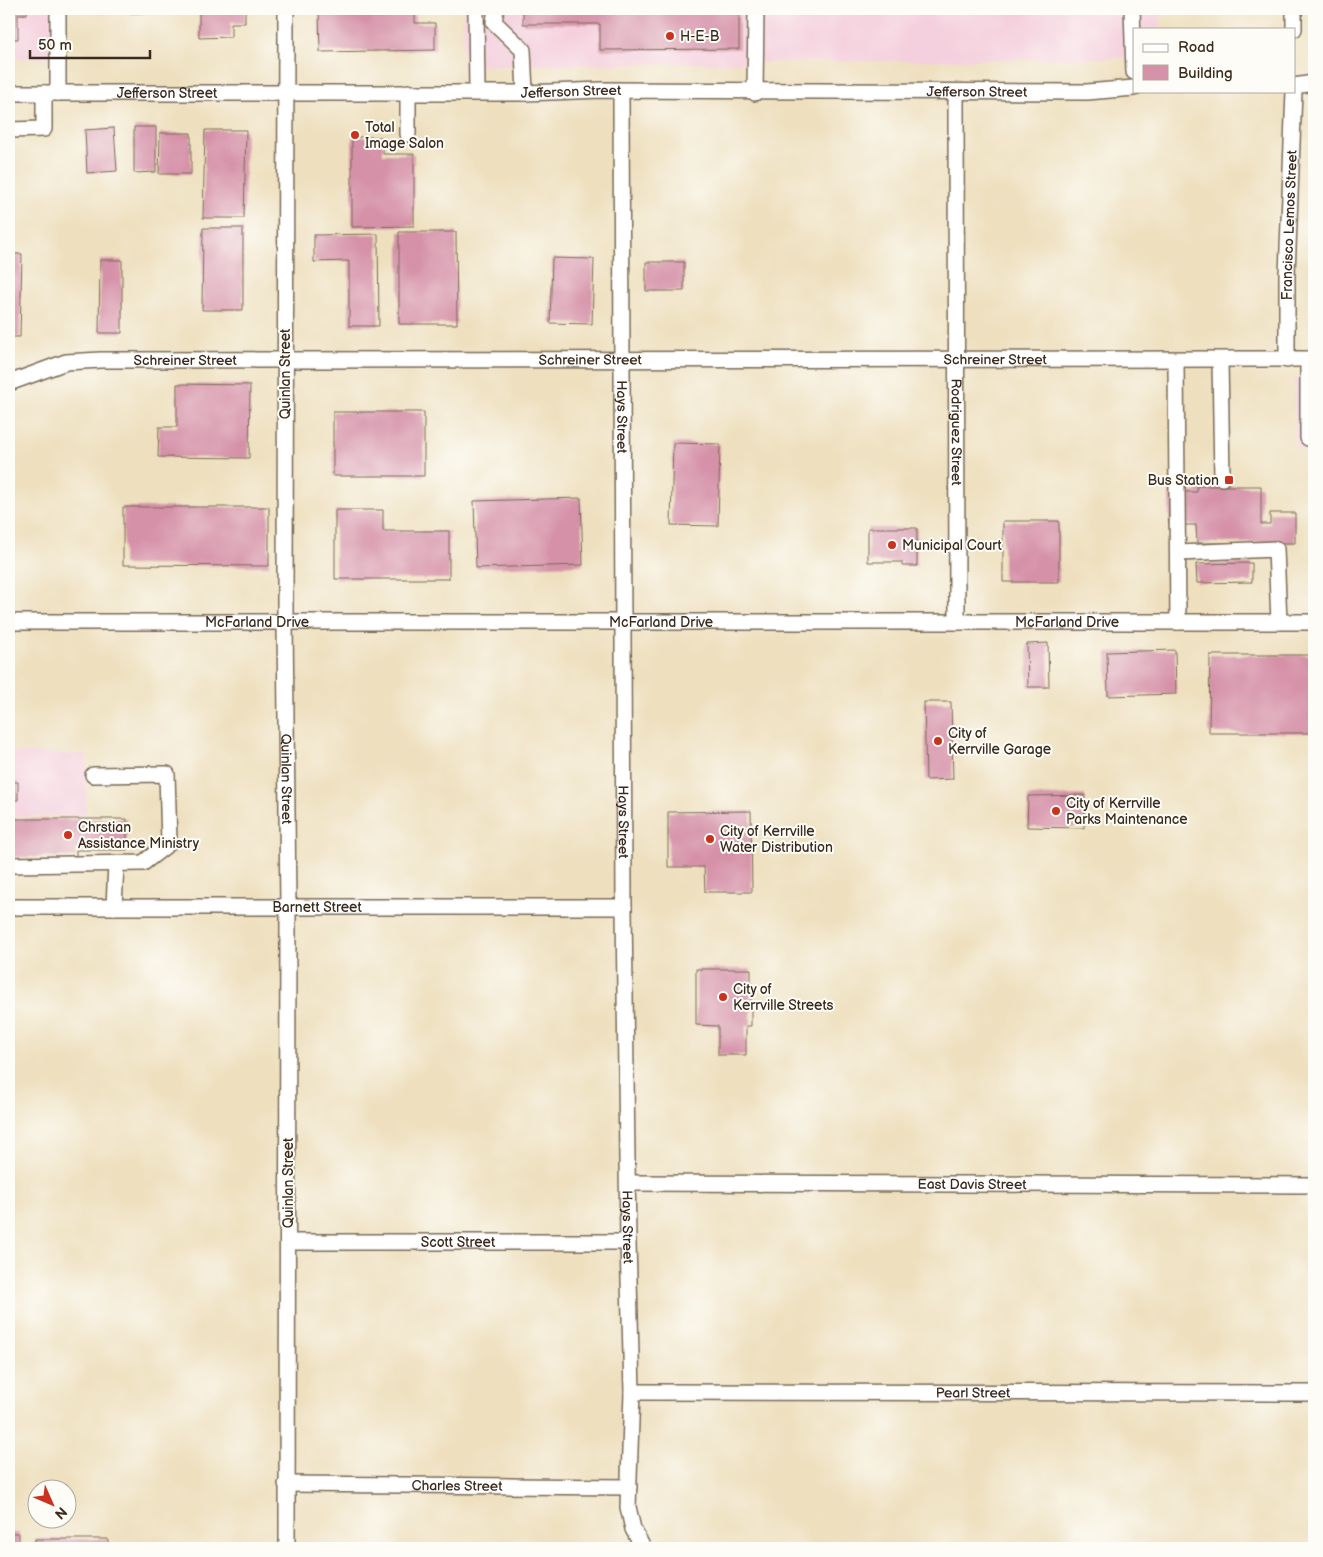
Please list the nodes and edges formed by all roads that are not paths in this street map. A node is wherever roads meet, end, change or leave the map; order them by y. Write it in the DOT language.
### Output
graph roads {
  1 [pos="58,9"];
  2 [pos="286,9"];
  3 [pos="476,9"];
  4 [pos="496,9"];
  5 [pos="756,9"];
  6 [pos="1132,9"];
  7 [pos="1294,9"];
  8 [pos="1294,28"];
  9 [pos="1133,40"];
  10 [pos="1314,83"];
  11 [pos="1296,86"];
  12 [pos="1133,88"];
  13 [pos="286,92"];
  14 [pos="408,92"];
  15 [pos="477,92"];
  16 [pos="622,92"];
  17 [pos="956,92"];
  18 [pos="1294,92"];
  19 [pos="9,93"];
  20 [pos="51,93"];
  21 [pos="525,93"];
  22 [pos="755,93"];
  23 [pos="9,130"];
  24 [pos="408,134"];
  25 [pos="285,359"];
  26 [pos="1311,359"];
  27 [pos="624,360"];
  28 [pos="957,360"];
  29 [pos="1176,360"];
  30 [pos="1220,360"];
  31 [pos="1287,360"];
  32 [pos="9,383"];
  33 [pos="1314,438"];
  34 [pos="1222,478"];
  35 [pos="1178,554"];
  36 [pos="9,622"];
  37 [pos="624,622"];
  38 [pos="957,622"];
  39 [pos="1178,622"];
  40 [pos="1279,622"];
  41 [pos="1314,622"];
  42 [pos="285,623"];
  43 [pos="93,775"];
  44 [pos="116,864"];
  45 [pos="9,865"];
  46 [pos="288,906"];
  47 [pos="9,907"];
  48 [pos="114,907"];
  49 [pos="624,907"];
  50 [pos="628,1183"];
  51 [pos="1314,1185"];
  52 [pos="288,1242"];
  53 [pos="628,1242"];
  54 [pos="632,1392"];
  55 [pos="1314,1393"];
  56 [pos="286,1484"];
  57 [pos="629,1487"];
  58 [pos="286,1548"];
  59 [pos="643,1548"];
  1 -- 20 [label="street"];
  2 -- 13 [label="street, Quinlan Street"];
  3 -- 15 [label="street"];
  4 -- 21 [label="street"];
  5 -- 22 [label="street"];
  6 -- 9 [label="street"];
  7 -- 8 [label="street"];
  10 -- 11 [label="street"];
  12 -- 17 [label="street, Jefferson Street"];
  13 -- 14 [label="street, Jefferson Street"];
  13 -- 20 [label="street, Jefferson Street"];
  13 -- 25 [label="street, Quinlan Street"];
  14 -- 15 [label="street, Jefferson Street"];
  14 -- 24 [label="street"];
  15 -- 21 [label="street, Jefferson Street"];
  16 -- 21 [label="street, Jefferson Street"];
  16 -- 22 [label="street, Jefferson Street"];
  16 -- 27 [label="street, Hays Street"];
  17 -- 22 [label="street, Jefferson Street"];
  17 -- 28 [label="street, Rodriguez Street"];
  18 -- 31 [label="street, Francisco Lemos Street"];
  19 -- 20 [label="street, Jefferson Street"];
  20 -- 23 [label="street"];
  25 -- 27 [label="street, Schreiner Street"];
  25 -- 32 [label="street, Schreiner Street"];
  25 -- 42 [label="street, Quinlan Street"];
  26 -- 31 [label="street, Schreiner Street"];
  26 -- 33 [label="street"];
  27 -- 28 [label="street, Schreiner Street"];
  27 -- 37 [label="street, Hays Street"];
  28 -- 29 [label="street, Schreiner Street"];
  28 -- 38 [label="street, Rodriguez Street"];
  29 -- 30 [label="street, Schreiner Street"];
  29 -- 35 [label="street"];
  30 -- 31 [label="street, Schreiner Street"];
  30 -- 34 [label="street"];
  35 -- 39 [label="street"];
  35 -- 40 [label="street"];
  36 -- 42 [label="street, McFarland Drive"];
  37 -- 38 [label="street, McFarland Drive"];
  37 -- 42 [label="street, McFarland Drive"];
  37 -- 49 [label="street, Hays Street"];
  38 -- 39 [label="street, McFarland Drive"];
  39 -- 40 [label="street, McFarland Drive"];
  40 -- 41 [label="street, McFarland Drive"];
  42 -- 46 [label="street, Quinlan Street"];
  43 -- 44 [label="street"];
  44 -- 45 [label="street"];
  44 -- 48 [label="street"];
  46 -- 48 [label="street, Barnett Street"];
  46 -- 49 [label="street, Barnett Street"];
  46 -- 52 [label="street, Quinlan Street"];
  47 -- 48 [label="street, Barnett Street"];
  49 -- 50 [label="street, Hays Street"];
  50 -- 51 [label="street, East Davis Street"];
  50 -- 53 [label="street, Hays Street"];
  52 -- 53 [label="street, Scott Street"];
  52 -- 56 [label="street, Quinlan Street"];
  53 -- 54 [label="street, Hays Street"];
  54 -- 55 [label="street, Pearl Street"];
  54 -- 57 [label="street, Hays Street"];
  56 -- 57 [label="street, Charles Street"];
  56 -- 58 [label="street, Quinlan Street"];
  57 -- 59 [label="street, Hays Street"];
}
